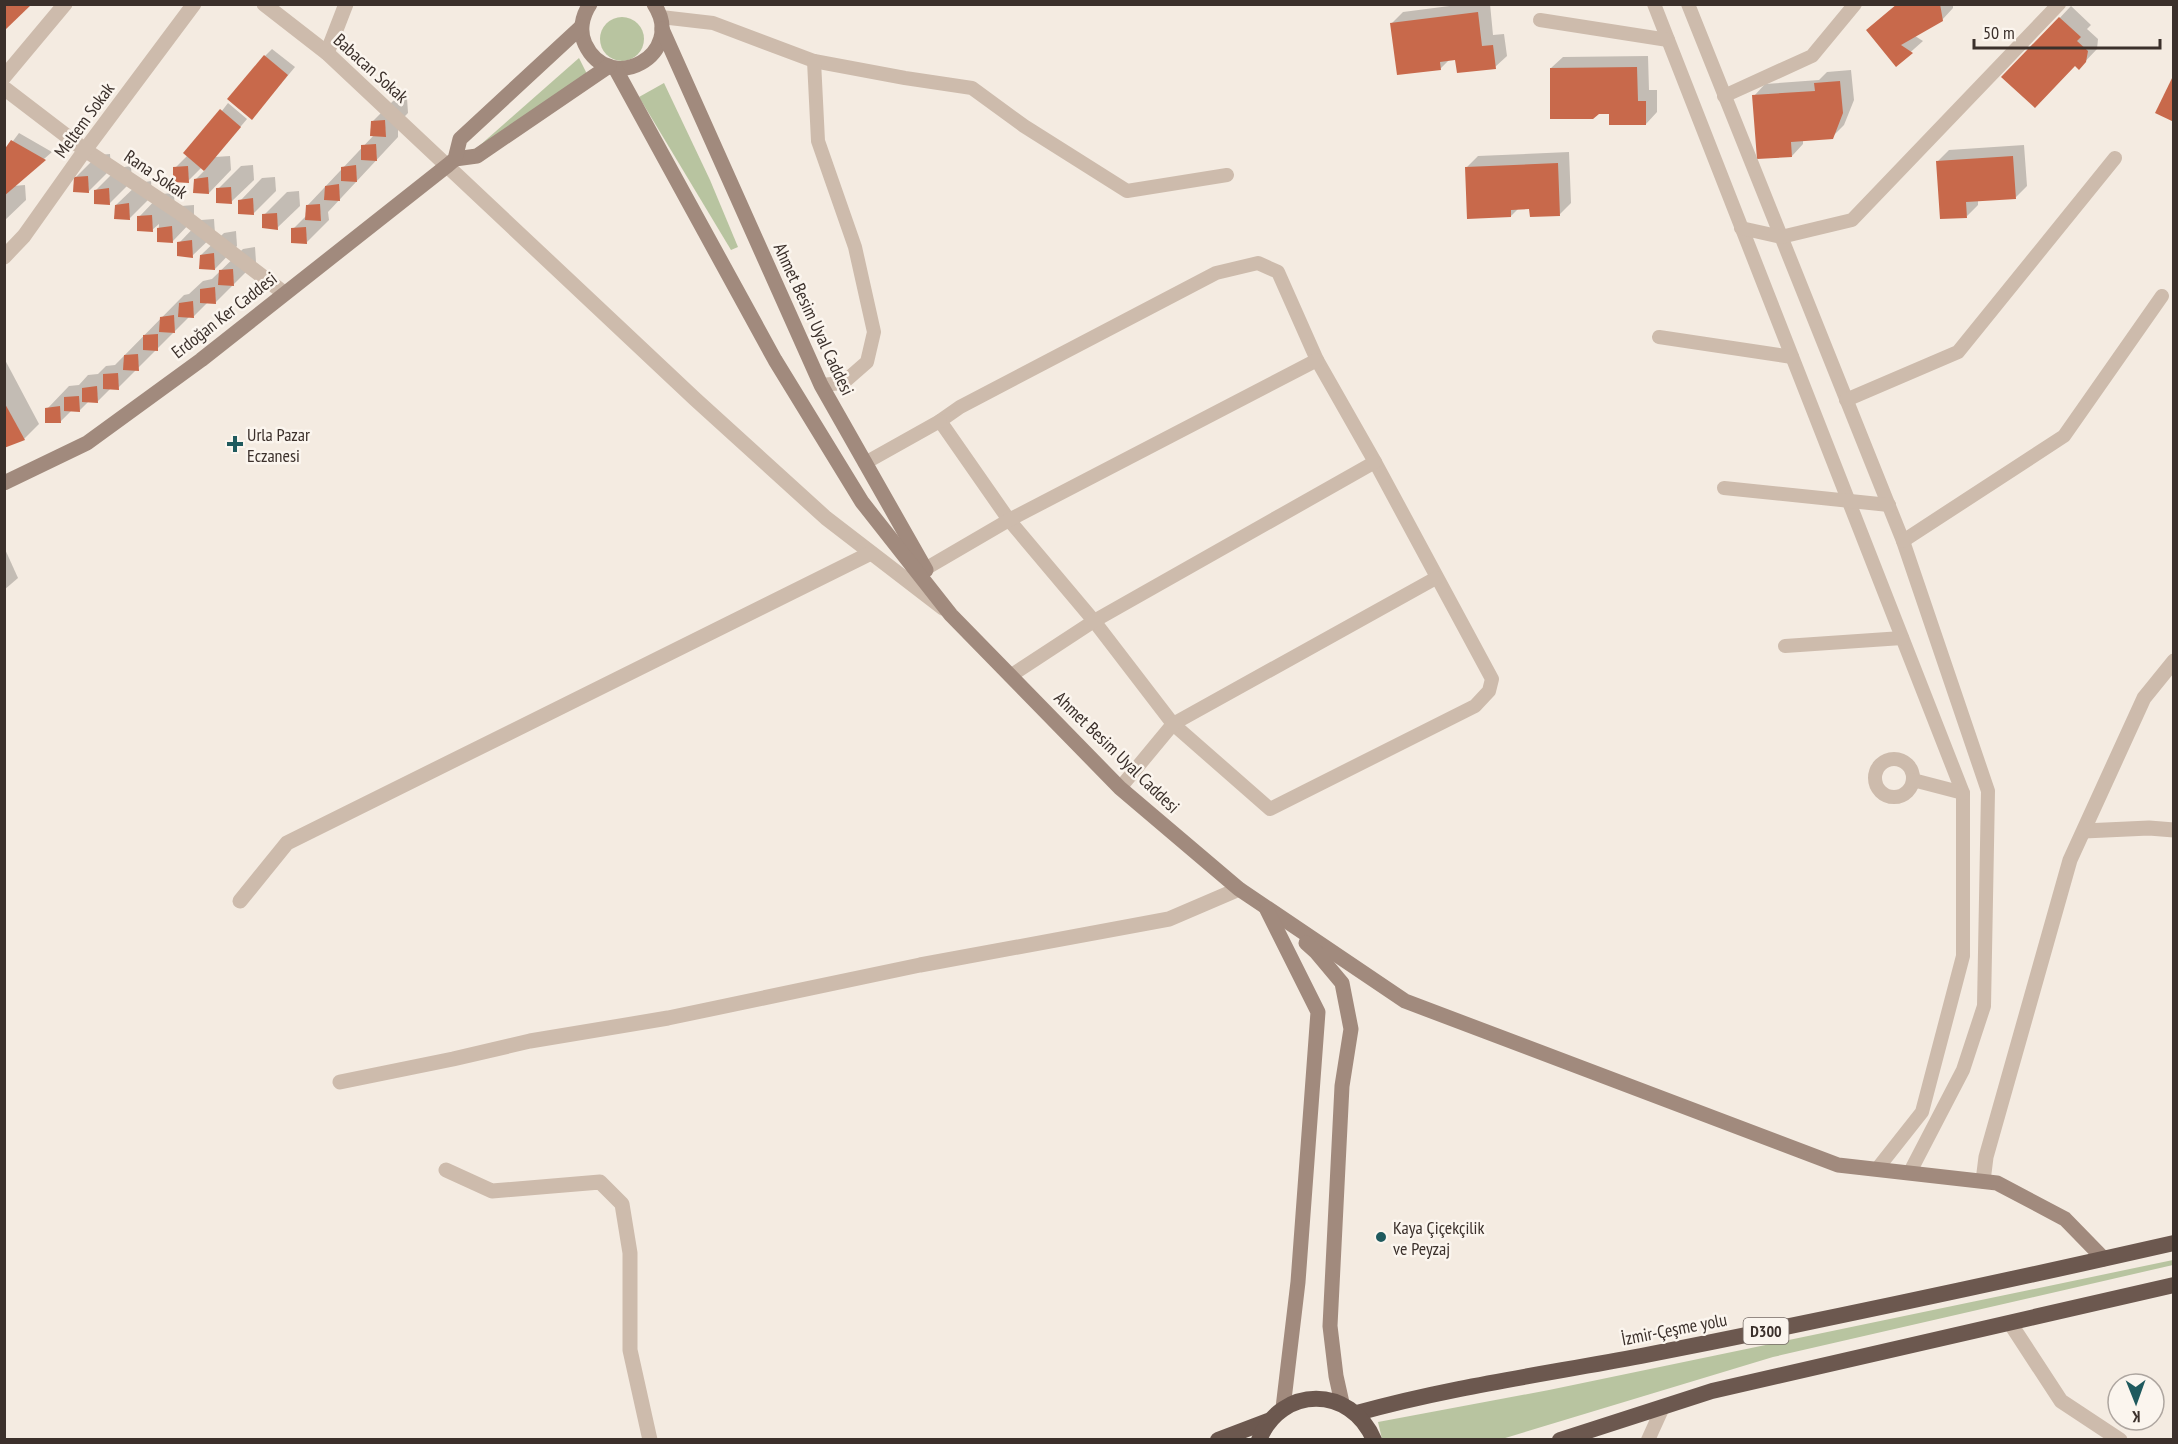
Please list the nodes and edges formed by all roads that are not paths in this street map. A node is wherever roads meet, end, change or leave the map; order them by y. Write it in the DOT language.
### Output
graph roads {
  1 [pos="65,4"];
  2 [pos="194,4"];
  3 [pos="264,4"];
  4 [pos="346,4"];
  5 [pos="1654,4"];
  6 [pos="1688,4"];
  7 [pos="1855,4"];
  8 [pos="2059,4"];
  9 [pos="584,12"];
  10 [pos="659,17"];
  11 [pos="1540,20"];
  12 [pos="1668,40"];
  13 [pos="327,53"];
  14 [pos="814,61"];
  15 [pos="612,67"];
  16 [pos="4,77"];
  17 [pos="4,88"];
  18 [pos="1724,96"];
  19 [pos="85,150"];
  20 [pos="2115,158"];
  21 [pos="451,162"];
  22 [pos="1227,175"];
  23 [pos="1741,228"];
  24 [pos="1781,237"];
  25 [pos="4,257"];
  26 [pos="284,293"];
  27 [pos="2162,296"];
  28 [pos="1659,337"];
  29 [pos="1792,357"];
  30 [pos="1317,360"];
  31 [pos="821,386"];
  32 [pos="1846,400"];
  33 [pos="940,421"];
  34 [pos="1375,462"];
  35 [pos="865,463"];
  36 [pos="4,483"];
  37 [pos="1724,488"];
  38 [pos="1849,502"];
  39 [pos="1889,505"];
  40 [pos="1009,520"];
  41 [pos="1903,541"];
  42 [pos="871,553"];
  43 [pos="925,568"];
  44 [pos="1436,578"];
  45 [pos="951,615"];
  46 [pos="1094,621"];
  47 [pos="1902,638"];
  48 [pos="1785,646"];
  49 [pos="2174,661"];
  50 [pos="1010,676"];
  51 [pos="1173,724"];
  52 [pos="1913,780"];
  53 [pos="1120,788"];
  54 [pos="1963,793"];
  55 [pos="2174,830"];
  56 [pos="2084,831"];
  57 [pos="1239,889"];
  58 [pos="240,901"];
  59 [pos="1265,907"];
  60 [pos="340,1082"];
  61 [pos="1877,1168"];
  62 [pos="446,1170"];
  63 [pos="1910,1172"];
  64 [pos="1983,1181"];
  65 [pos="2174,1243"];
  66 [pos="2104,1259"];
  67 [pos="2174,1285"];
  68 [pos="2010,1323"];
  69 [pos="1342,1403"];
  70 [pos="1663,1407"];
  71 [pos="1283,1408"];
  72 [pos="1357,1413"];
  73 [pos="1268,1421"];
  74 [pos="650,1440"];
  75 [pos="1218,1440"];
  76 [pos="1258,1440"];
  77 [pos="1374,1440"];
  78 [pos="1560,1440"];
  79 [pos="1648,1440"];
  80 [pos="2120,1440"];
  1 -- 16 [label="street"];
  2 -- 19 [label="street, Meltem Sokak"];
  3 -- 13 [label="street, Babacan Sokak"];
  4 -- 13 [label="street"];
  5 -- 12 [label="lane"];
  6 -- 18 [label="lane"];
  7 -- 18 [label="lane"];
  8 -- 24 [label="lane"];
  9 -- 15 [label="main road"];
  9 -- 21 [label="main road, Erdoğan Ker Caddesi"];
  10 -- 14 [label="lane"];
  10 -- 15 [label="main road"];
  10 -- 31 [label="main road, Ahmet Besim Uyal Caddesi"];
  11 -- 12 [label="lane"];
  12 -- 23 [label="lane"];
  13 -- 21 [label="street, Babacan Sokak"];
  14 -- 22 [label="lane"];
  14 -- 31 [label="lane"];
  15 -- 21 [label="main road, Erdoğan Ker Caddesi"];
  15 -- 45 [label="main road, Ahmet Besim Uyal Caddesi"];
  17 -- 19 [label="street, Rana Sokak"];
  18 -- 24 [label="lane"];
  19 -- 25 [label="street, Meltem Sokak"];
  19 -- 26 [label="street, Rana Sokak"];
  20 -- 32 [label="lane"];
  21 -- 26 [label="main road, Erdoğan Ker Caddesi"];
  21 -- 42 [label="street, Babacan Sokak"];
  23 -- 24 [label="lane"];
  23 -- 29 [label="lane"];
  24 -- 32 [label="lane"];
  26 -- 36 [label="main road, Erdoğan Ker Caddesi"];
  27 -- 41 [label="lane"];
  28 -- 29 [label="lane"];
  29 -- 38 [label="lane"];
  30 -- 33 [label="lane"];
  30 -- 34 [label="lane"];
  30 -- 40 [label="lane"];
  31 -- 35 [label="main road, Ahmet Besim Uyal Caddesi"];
  32 -- 39 [label="lane"];
  33 -- 35 [label="lane"];
  33 -- 40 [label="lane"];
  34 -- 44 [label="lane"];
  34 -- 46 [label="lane"];
  35 -- 43 [label="main road, Ahmet Besim Uyal Caddesi"];
  37 -- 38 [label="lane"];
  38 -- 39 [label="lane"];
  38 -- 47 [label="lane"];
  39 -- 41 [label="lane"];
  40 -- 43 [label="lane"];
  40 -- 46 [label="lane"];
  41 -- 63 [label="lane"];
  42 -- 45 [label="street, Babacan Sokak"];
  42 -- 58 [label="street"];
  43 -- 45 [label="main road, Ahmet Besim Uyal Caddesi"];
  44 -- 51 [label="lane"];
  44 -- 51 [label="lane"];
  45 -- 50 [label="main road, Ahmet Besim Uyal Caddesi"];
  46 -- 50 [label="lane"];
  46 -- 51 [label="lane"];
  47 -- 48 [label="lane"];
  47 -- 54 [label="lane"];
  49 -- 56 [label="street"];
  50 -- 53 [label="main road, Ahmet Besim Uyal Caddesi"];
  51 -- 53 [label="lane"];
  52 -- 54 [label="lane"];
  53 -- 57 [label="main road, Ahmet Besim Uyal Caddesi"];
  54 -- 61 [label="lane"];
  55 -- 56 [label="street"];
  56 -- 64 [label="street"];
  57 -- 59 [label="main road, Ahmet Besim Uyal Caddesi"];
  57 -- 60 [label="street"];
  59 -- 61 [label="main road"];
  59 -- 69 [label="main road"];
  59 -- 71 [label="main road"];
  61 -- 63 [label="main road"];
  62 -- 74 [label="street"];
  63 -- 64 [label="main road"];
  64 -- 66 [label="main road"];
  65 -- 66 [label="highway, İzmir-Çeşme yolu / D300"];
  66 -- 72 [label="highway, İzmir-Çeşme yolu / D300"];
  67 -- 68 [label="highway"];
  68 -- 70 [label="highway"];
  68 -- 80 [label="street"];
  69 -- 71 [label="highway"];
  69 -- 72 [label="highway"];
  70 -- 78 [label="highway"];
  70 -- 79 [label="lane"];
  71 -- 73 [label="highway"];
  72 -- 77 [label="highway"];
  73 -- 75 [label="highway"];
  73 -- 76 [label="highway"];
}
